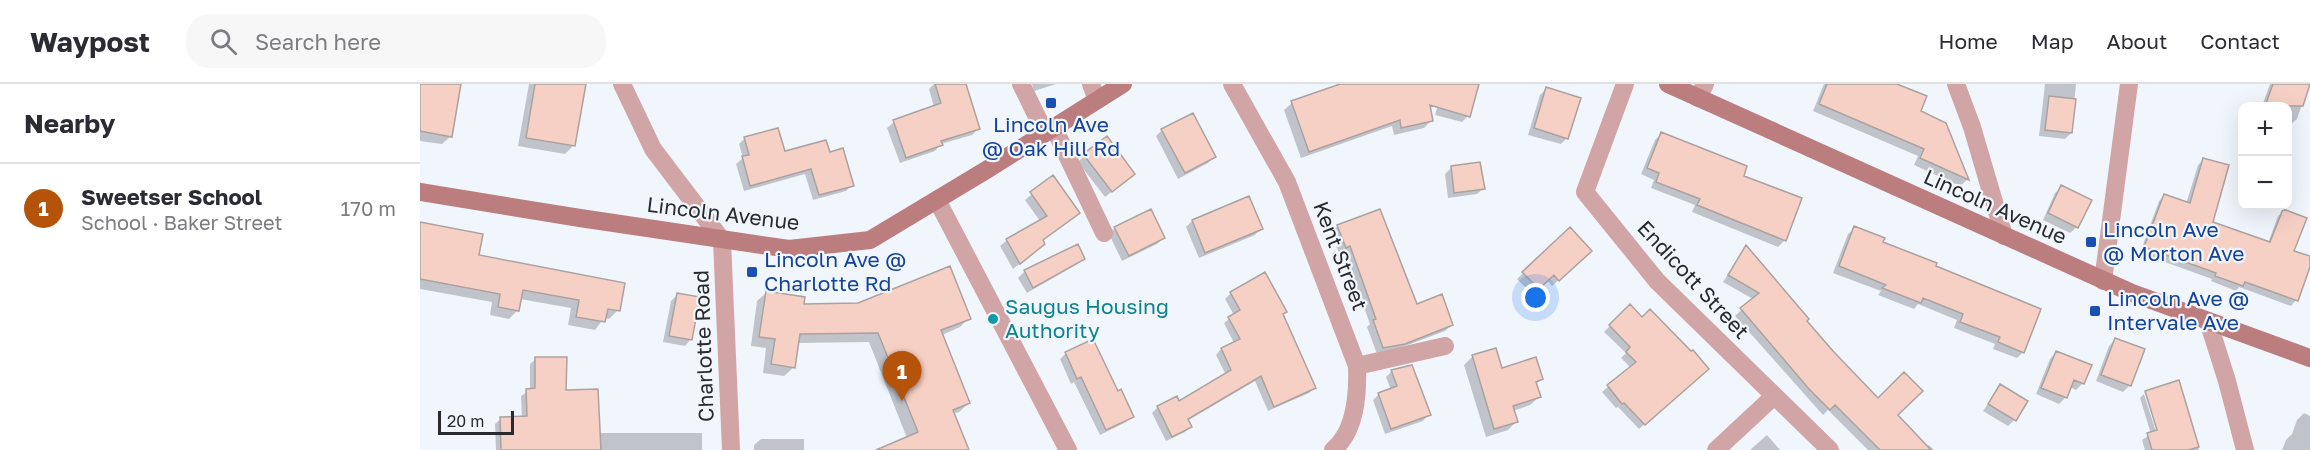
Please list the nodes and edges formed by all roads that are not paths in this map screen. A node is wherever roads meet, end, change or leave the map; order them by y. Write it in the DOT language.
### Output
graph roads {
  1 [pos="622,84"];
  2 [pos="1021,84"];
  3 [pos="1124,84"];
  4 [pos="1232,84"];
  5 [pos="1625,84"];
  6 [pos="1668,84"];
  7 [pos="1956,84"];
  8 [pos="2129,84"];
  9 [pos="1701,91"];
  10 [pos="1094,92"];
  11 [pos="1050,130"];
  12 [pos="420,192"];
  13 [pos="937,200"];
  14 [pos="1104,234"];
  15 [pos="2004,236"];
  16 [pos="722,240"];
  17 [pos="2103,280"];
  18 [pos="2208,321"];
  19 [pos="1445,346"];
  20 [pos="2310,358"];
  21 [pos="1358,366"];
  22 [pos="1774,396"];
  23 [pos="731,450"];
  24 [pos="1068,450"];
  25 [pos="1333,450"];
  26 [pos="1716,450"];
  27 [pos="1830,450"];
  28 [pos="2245,450"];
  1 -- 16 [label="street"];
  2 -- 11 [label="street"];
  3 -- 10 [label="main road, Lincoln Avenue"];
  4 -- 21 [label="street, Kent Street"];
  5 -- 22 [label="street, Endicott Street"];
  6 -- 9 [label="main road, Lincoln Avenue"];
  7 -- 15 [label="street"];
  8 -- 17 [label="street"];
  9 -- 15 [label="main road, Lincoln Avenue"];
  10 -- 11 [label="main road, Lincoln Avenue"];
  11 -- 13 [label="main road, Lincoln Avenue"];
  11 -- 14 [label="street"];
  12 -- 16 [label="main road, Lincoln Avenue"];
  13 -- 16 [label="main road, Lincoln Avenue"];
  13 -- 24 [label="street"];
  15 -- 17 [label="main road, Lincoln Avenue"];
  16 -- 23 [label="street, Charlotte Road"];
  17 -- 18 [label="main road, Lincoln Avenue"];
  18 -- 20 [label="main road, Lincoln Avenue"];
  18 -- 28 [label="street"];
  19 -- 21 [label="street"];
  21 -- 25 [label="street, Kent Street"];
  22 -- 26 [label="street"];
  22 -- 27 [label="street, Endicott Street"];
}
